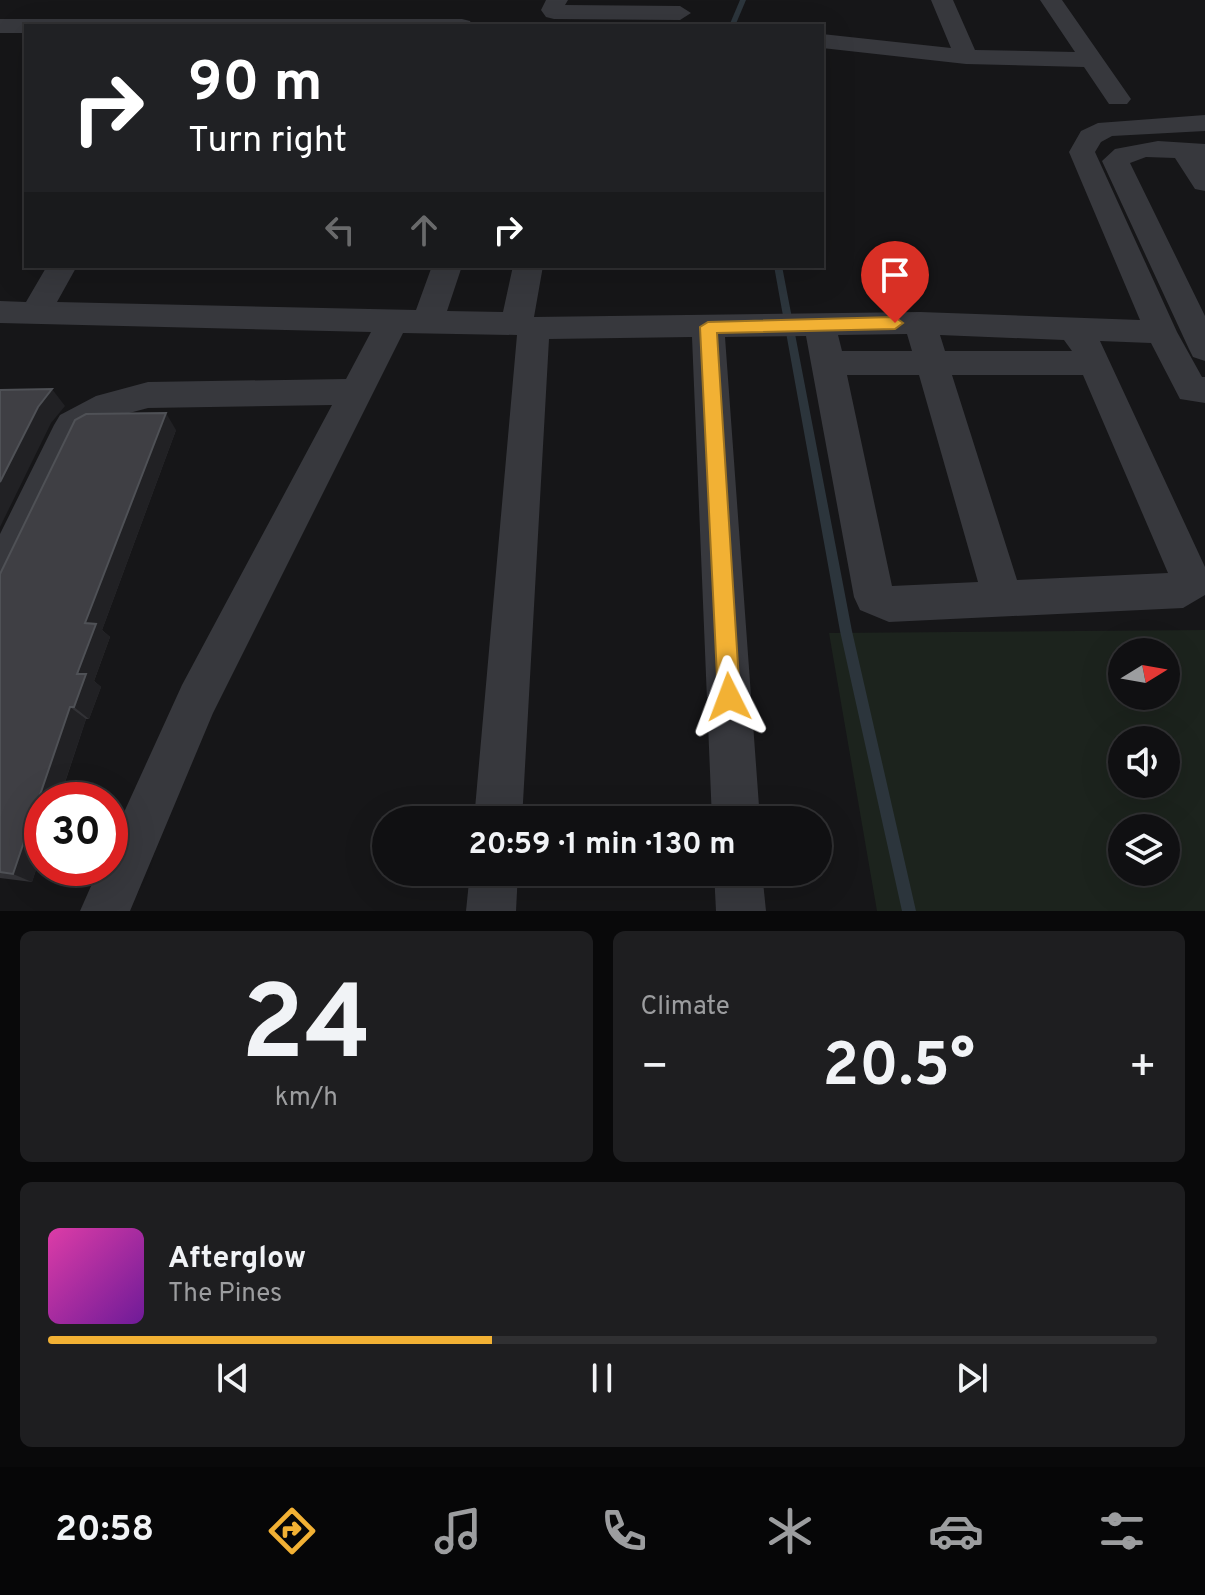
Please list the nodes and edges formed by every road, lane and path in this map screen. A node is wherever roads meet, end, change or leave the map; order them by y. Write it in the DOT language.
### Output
graph roads {
  1 [pos="217,0"];
  2 [pos="363,0"];
  3 [pos="557,0"];
  4 [pos="942,0"];
  5 [pos="1051,0"];
  6 [pos="623,7"];
  7 [pos="680,13"];
  8 [pos="204,24"];
  9 [pos="353,24"];
  10 [pos="0,26"];
  11 [pos="24,26"];
  12 [pos="824,41"];
  13 [pos="966,57"];
  14 [pos="1092,60"];
  15 [pos="1118,99"];
  16 [pos="1205,123"];
  17 [pos="1195,152"];
  18 [pos="1205,183"];
  19 [pos="61,268"];
  20 [pos="446,268"];
  21 [pos="528,268"];
  22 [pos="36,311"];
  23 [pos="0,312"];
  24 [pos="410,322"];
  25 [pos="920,323"];
  26 [pos="816,325"];
  27 [pos="526,326"];
  28 [pos="708,327"];
  29 [pos="1074,329"];
  30 [pos="1161,332"];
  31 [pos="1205,349"];
  32 [pos="829,363"];
  33 [pos="934,363"];
  34 [pos="1094,363"];
  35 [pos="1205,390"];
  36 [pos="356,392"];
  37 [pos="0,575"];
  38 [pos="1003,599"];
  39 [pos="499,806"];
  40 [pos="735,806"];
  41 [pos="493,886"];
  42 [pos="739,886"];
  43 [pos="105,911"];
  44 [pos="491,911"];
  45 [pos="741,911"];
  1 -- 8 [label="street"];
  2 -- 9 [label="street"];
  3 -- 6 [label="street"];
  4 -- 13 [label="street"];
  5 -- 14 [label="street"];
  6 -- 7 [label="street"];
  10 -- 11 [label="street"];
  12 -- 13 [label="street"];
  13 -- 14 [label="street"];
  14 -- 15 [label="street"];
  16 -- 30 [label="street"];
  17 -- 18 [label="street"];
  17 -- 31 [label="street"];
  19 -- 22 [label="street"];
  20 -- 24 [label="street"];
  21 -- 27 [label="street"];
  22 -- 23 [label="street"];
  22 -- 24 [label="street"];
  24 -- 27 [label="street"];
  24 -- 36 [label="street"];
  25 -- 26 [label="street"];
  25 -- 29 [label="street"];
  25 -- 33 [label="street"];
  26 -- 28 [label="street"];
  26 -- 32 [label="street"];
  27 -- 28 [label="street"];
  27 -- 39 [label="street"];
  28 -- 40 [label="street"];
  29 -- 30 [label="street"];
  29 -- 34 [label="street"];
  30 -- 35 [label="street"];
  32 -- 33 [label="street"];
  32 -- 38 [label="street"];
  33 -- 34 [label="street"];
  33 -- 38 [label="street"];
  34 -- 38 [label="street"];
  36 -- 37 [label="street"];
  36 -- 43 [label="street"];
  41 -- 44 [label="street"];
  42 -- 45 [label="street"];
}
